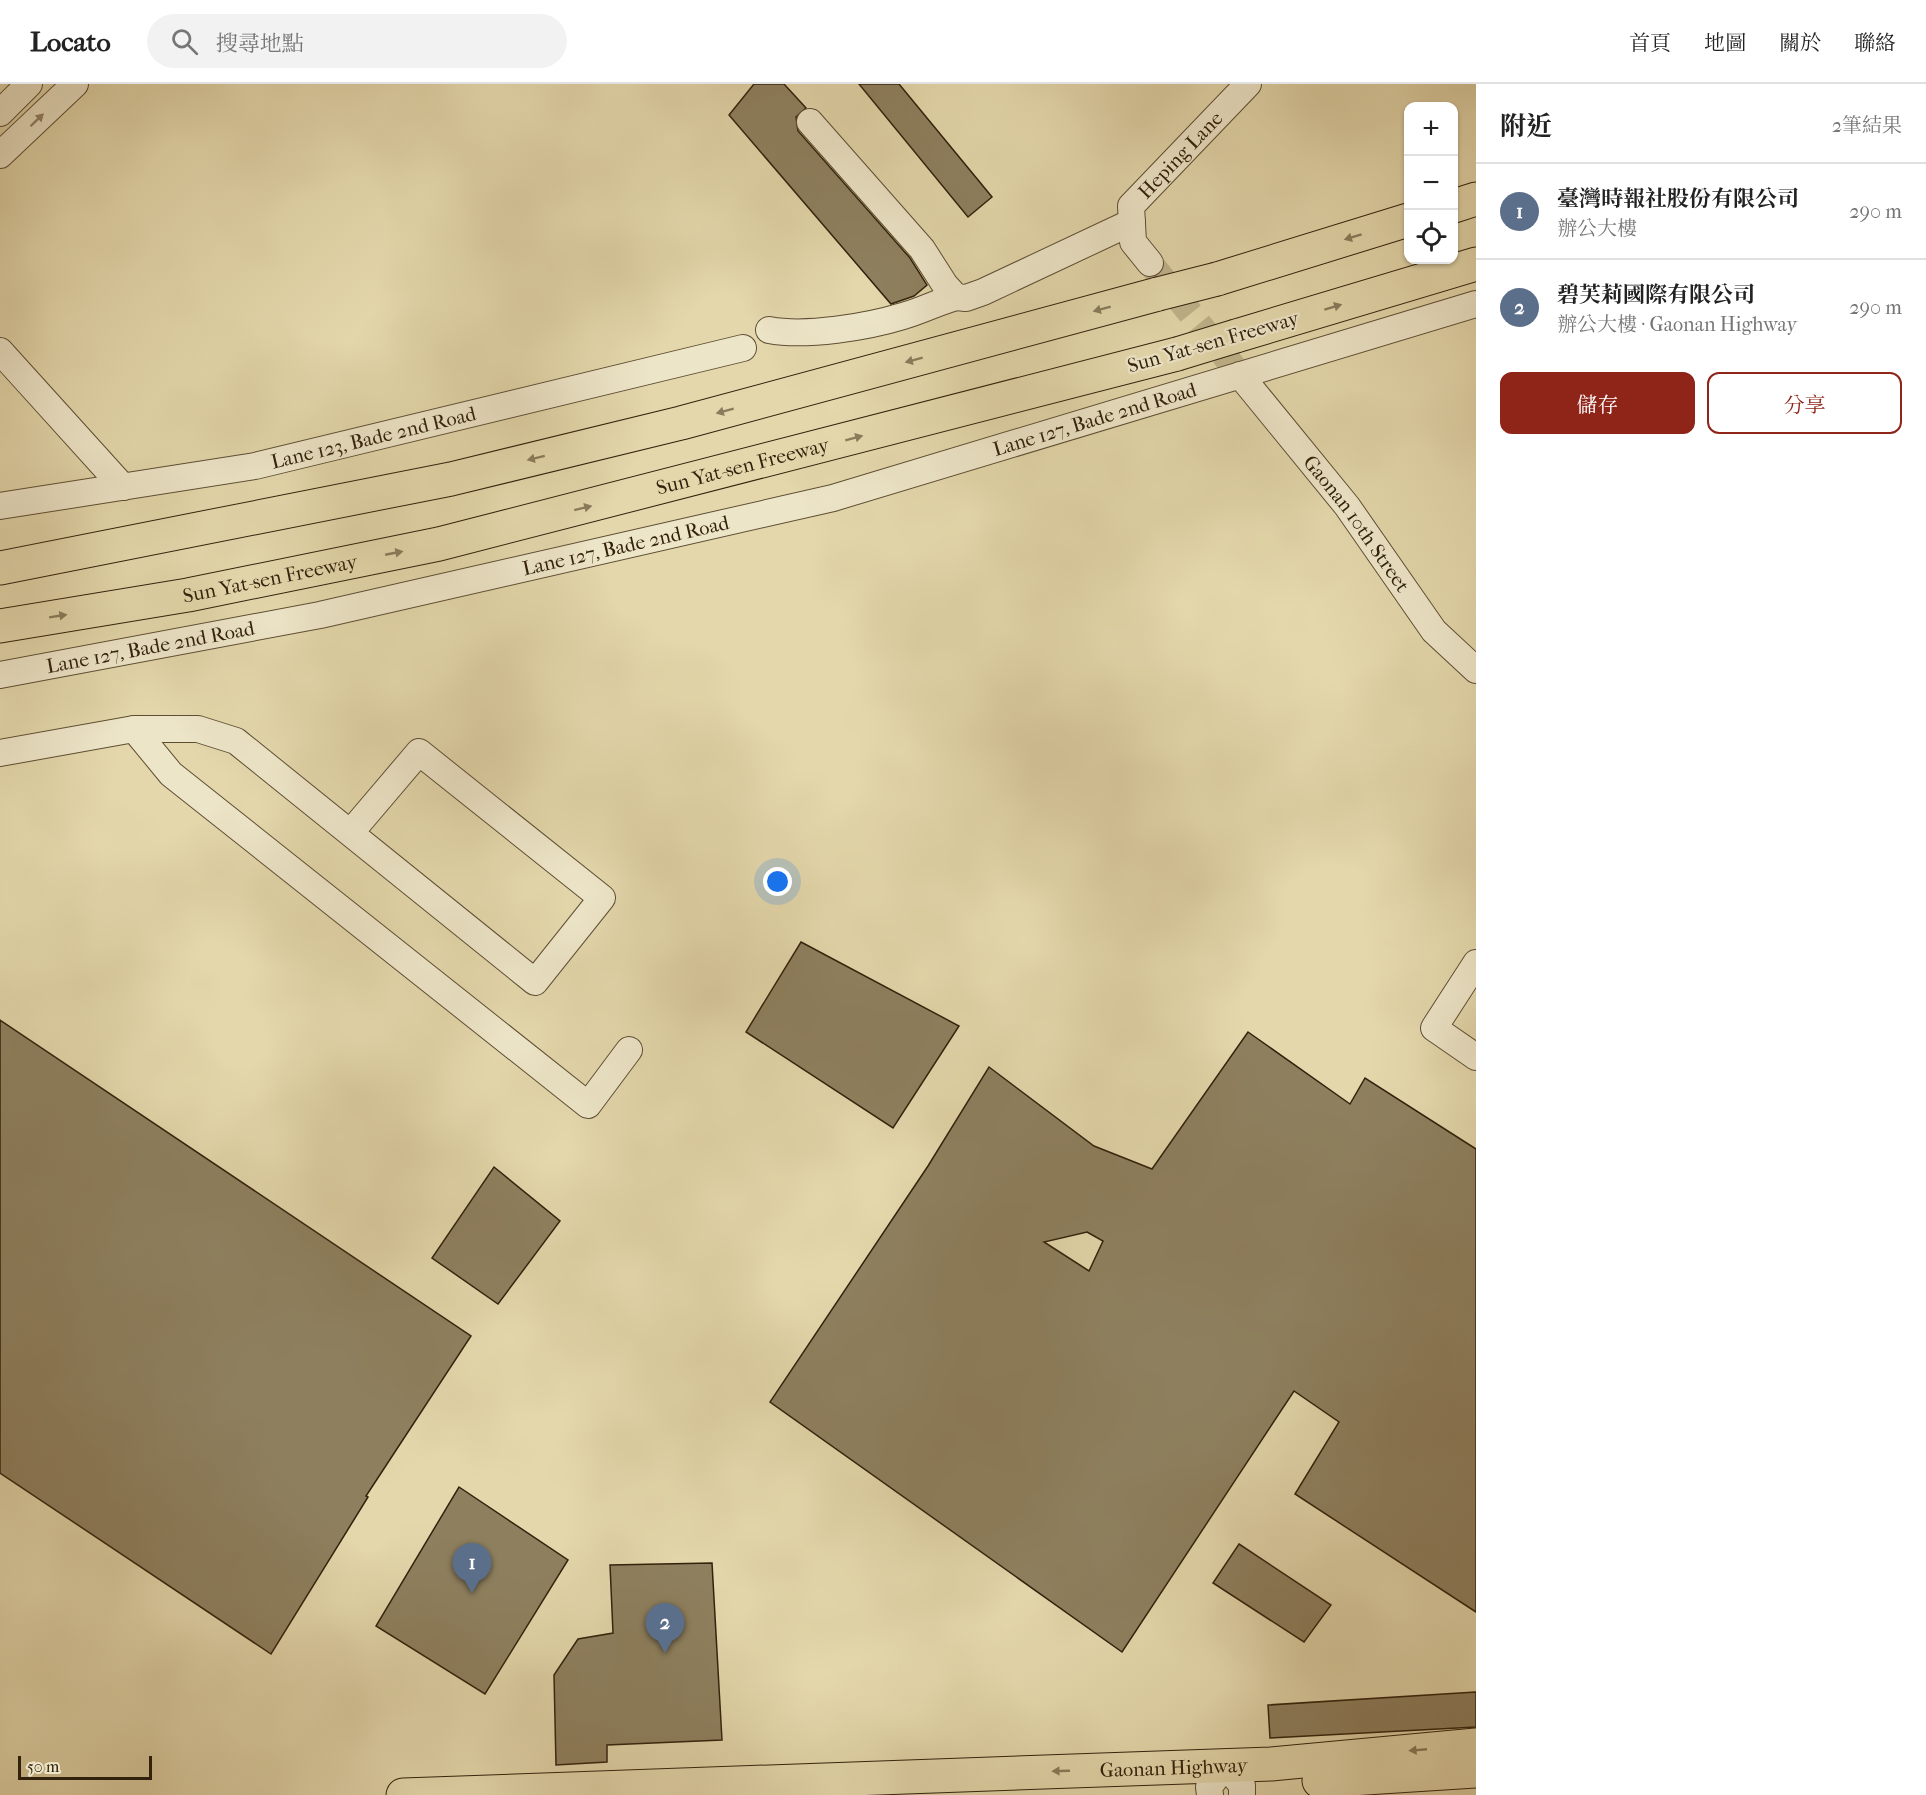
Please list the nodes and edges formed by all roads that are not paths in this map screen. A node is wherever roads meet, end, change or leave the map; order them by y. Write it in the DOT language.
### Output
graph roads {
  1 [pos="29,84"];
  2 [pos="75,84"];
  3 [pos="1248,84"];
  4 [pos="0,113"];
  5 [pos="810,122"];
  6 [pos="0,155"];
  7 [pos="1476,199"];
  8 [pos="1458,205"];
  9 [pos="1404,221"];
  10 [pos="1132,222"];
  11 [pos="1150,263"];
  12 [pos="1476,264"];
  13 [pos="956,297"];
  14 [pos="1476,304"];
  15 [pos="769,330"];
  16 [pos="743,348"];
  17 [pos="0,351"];
  18 [pos="1240,375"];
  19 [pos="123,487"];
  20 [pos="0,506"];
  21 [pos="0,568"];
  22 [pos="0,626"];
  23 [pos="1476,670"];
  24 [pos="0,675"];
  25 [pos="134,729"];
  26 [pos="0,753"];
  27 [pos="351,832"];
  28 [pos="1476,963"];
  29 [pos="629,1050"];
  30 [pos="1476,1057"];
  31 [pos="1476,1745"];
  32 [pos="1476,1771"];
  33 [pos="1226,1785"];
  34 [pos="403,1795"];
  35 [pos="1036,1795"];
  1 -- 4 [label="street"];
  6 -- 2 [label="street, one-way"];
  3 -- 10 [label="street, Heping Lane"];
  5 -- 13 [label="street"];
  7 -- 8 [label="main road"];
  9 -- 21 [label="main road, one-way, bridge"];
  10 -- 11 [label="street, Heping Lane"];
  10 -- 13 [label="street"];
  22 -- 12 [label="main road, Sun Yat-sen Freeway, one-way, bridge"];
  13 -- 15 [label="street"];
  14 -- 18 [label="street, Lane 127, Bade 2nd Road"];
  16 -- 19 [label="street, Lane 123, Bade 2nd Road"];
  17 -- 19 [label="street"];
  18 -- 23 [label="street, Gaonan 10th Street"];
  18 -- 24 [label="street, Lane 127, Bade 2nd Road"];
  19 -- 20 [label="street, Lane 123, Bade 2nd Road"];
  25 -- 26 [label="street"];
  25 -- 27 [label="street"];
  25 -- 29 [label="street"];
  27 -- 27 [label="street"];
  28 -- 30 [label="street"];
  31 -- 33 [label="main road, Gaonan Highway, one-way"];
  32 -- 33 [label="main road, Gaonan Highway"];
  33 -- 34 [label="main road, Gaonan Highway, one-way"];
  33 -- 35 [label="main road, Gaonan Highway"];
}
